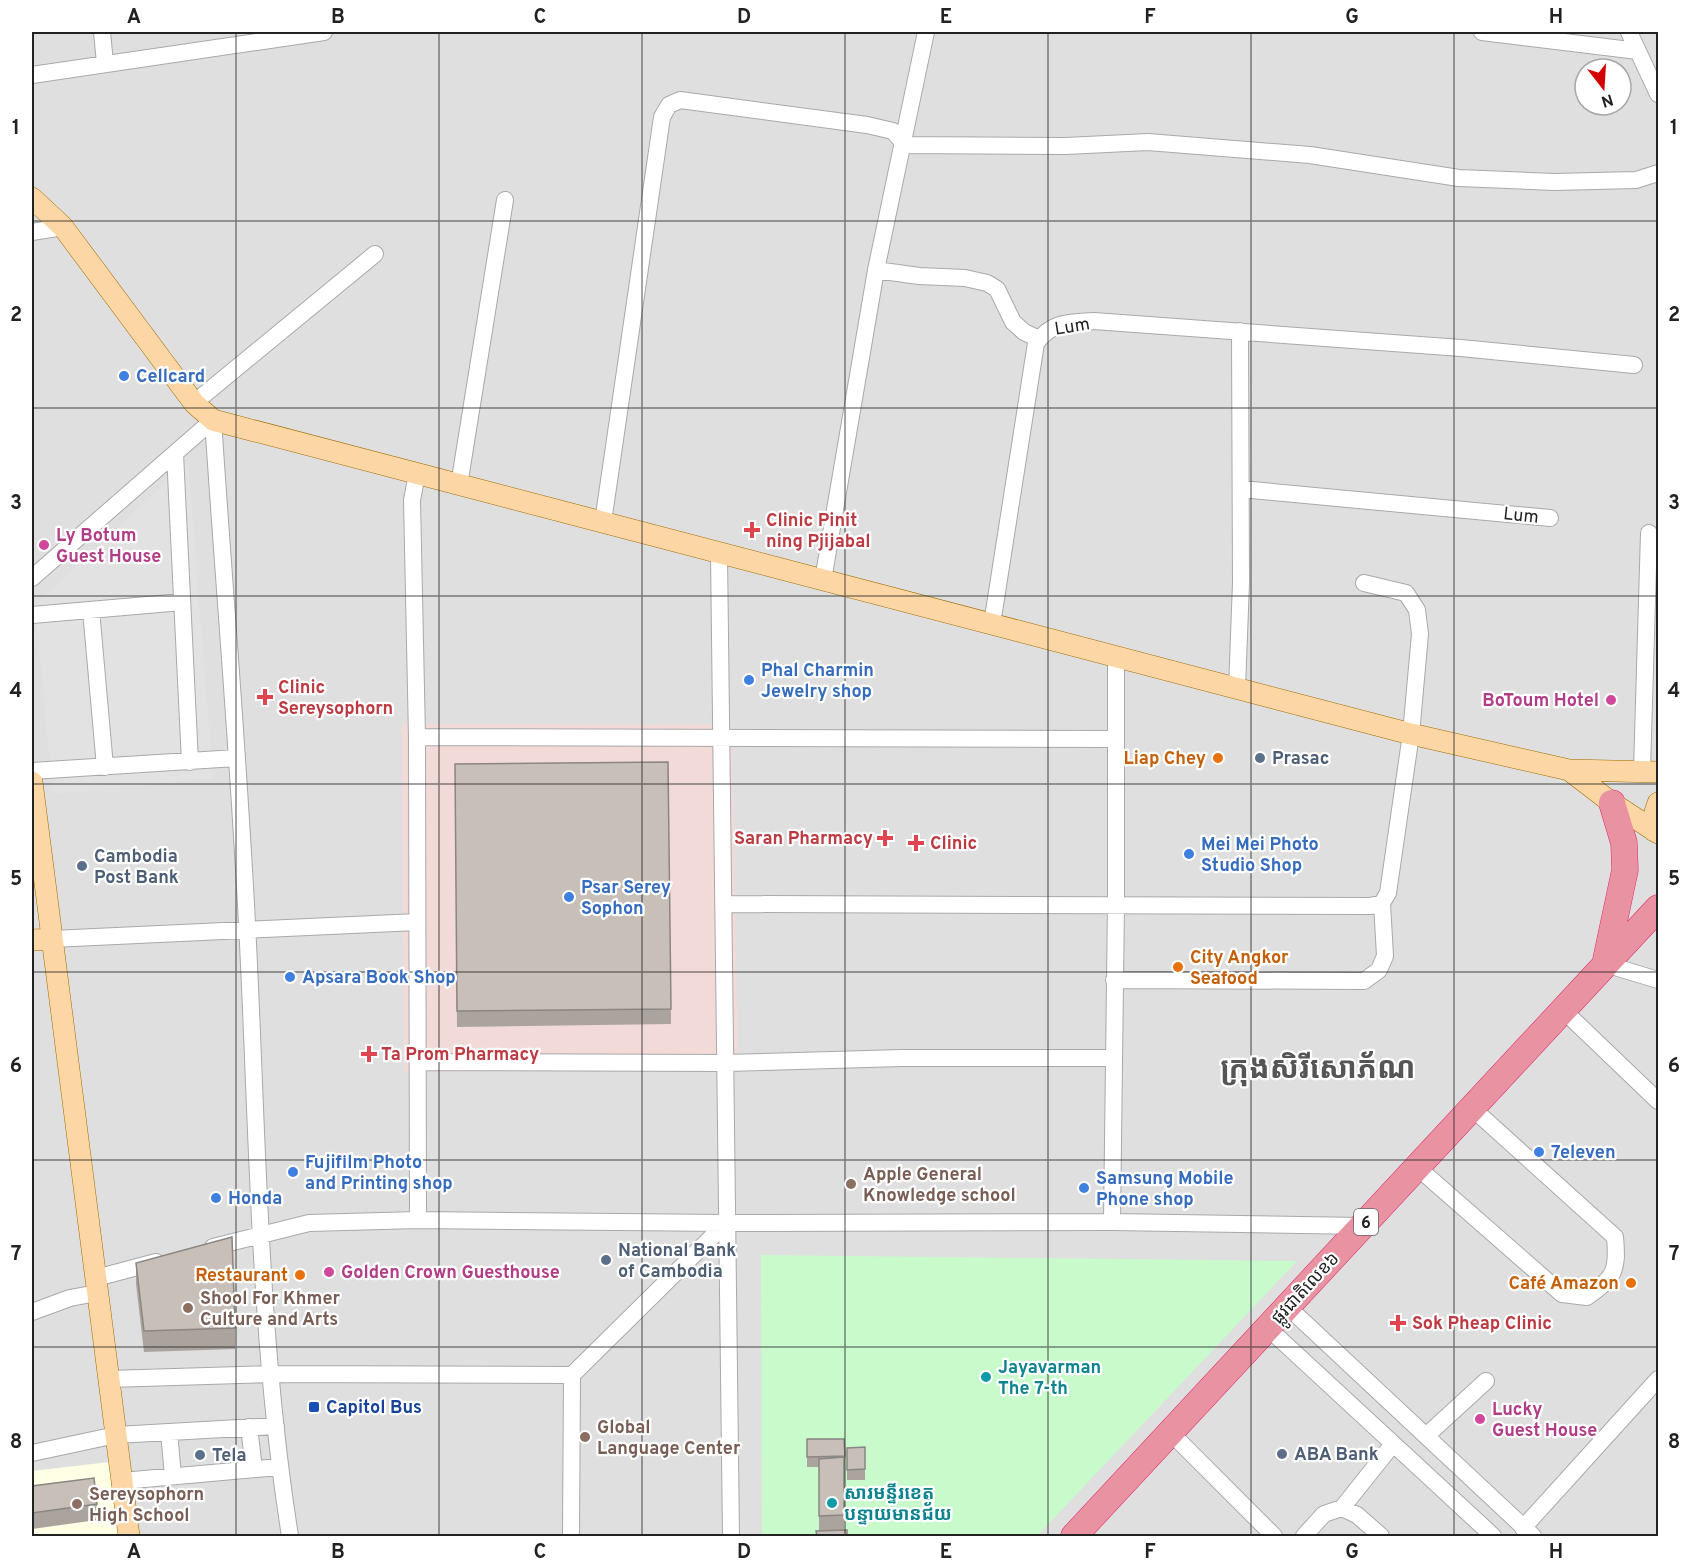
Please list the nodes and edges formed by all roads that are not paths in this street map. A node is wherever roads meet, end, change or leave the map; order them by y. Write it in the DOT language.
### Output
graph roads {
  1 [pos="102,32"];
  2 [pos="324,32"];
  3 [pos="926,32"];
  4 [pos="1482,32"];
  5 [pos="1629,32"];
  6 [pos="1638,51"];
  7 [pos="105,63"];
  8 [pos="32,75"];
  9 [pos="1659,94"];
  10 [pos="905,145"];
  11 [pos="1659,172"];
  12 [pos="32,184"];
  13 [pos="505,200"];
  14 [pos="39,203"];
  15 [pos="63,227"];
  16 [pos="32,232"];
  17 [pos="375,254"];
  18 [pos="876,270"];
  19 [pos="1240,331"];
  20 [pos="1039,339"];
  21 [pos="1634,365"];
  22 [pos="194,403"];
  23 [pos="213,420"];
  24 [pos="175,454"];
  25 [pos="417,474"];
  26 [pos="459,485"];
  27 [pos="1241,489"];
  28 [pos="1550,518"];
  29 [pos="603,522"];
  30 [pos="1649,533"];
  31 [pos="719,554"];
  32 [pos="32,578"];
  33 [pos="823,580"];
  34 [pos="1364,583"];
  35 [pos="182,602"];
  36 [pos="92,610"];
  37 [pos="32,615"];
  38 [pos="992,624"];
  39 [pos="1116,657"];
  40 [pos="1237,688"];
  41 [pos="1411,734"];
  42 [pos="417,737"];
  43 [pos="721,737"];
  44 [pos="1115,738"];
  45 [pos="236,758"];
  46 [pos="190,762"];
  47 [pos="105,767"];
  48 [pos="1569,770"];
  49 [pos="32,771"];
  50 [pos="1650,771"];
  51 [pos="32,782"];
  52 [pos="1612,803"];
  53 [pos="1659,803"];
  54 [pos="1657,832"];
  55 [pos="1116,903"];
  56 [pos="1382,903"];
  57 [pos="723,904"];
  58 [pos="1659,908"];
  59 [pos="417,922"];
  60 [pos="247,928"];
  61 [pos="42,940"];
  62 [pos="1605,964"];
  63 [pos="1114,980"];
  64 [pos="1659,980"];
  65 [pos="1563,1010"];
  66 [pos="1113,1058"];
  67 [pos="417,1062"];
  68 [pos="725,1063"];
  69 [pos="1659,1101"];
  70 [pos="1472,1108"];
  71 [pos="1417,1167"];
  72 [pos="418,1220"];
  73 [pos="1112,1222"];
  74 [pos="726,1223"];
  75 [pos="1362,1226"];
  76 [pos="262,1235"];
  77 [pos="197,1251"];
  78 [pos="176,1257"];
  79 [pos="97,1285"];
  80 [pos="1287,1307"];
  81 [pos="32,1312"];
  82 [pos="1268,1328"];
  83 [pos="271,1374"];
  84 [pos="572,1375"];
  85 [pos="109,1378"];
  86 [pos="1659,1379"];
  87 [pos="1486,1381"];
  88 [pos="276,1426"];
  89 [pos="249,1427"];
  90 [pos="169,1432"];
  91 [pos="1171,1433"];
  92 [pos="116,1435"];
  93 [pos="1426,1436"];
  94 [pos="1393,1444"];
  95 [pos="32,1453"];
  96 [pos="279,1467"];
  97 [pos="254,1469"];
  98 [pos="173,1476"];
  99 [pos="122,1481"];
  100 [pos="1342,1508"];
  101 [pos="1528,1532"];
  102 [pos="129,1536"];
  103 [pos="290,1536"];
  104 [pos="571,1536"];
  105 [pos="730,1536"];
  106 [pos="1077,1536"];
  107 [pos="1274,1536"];
  108 [pos="1304,1536"];
  109 [pos="1381,1536"];
  110 [pos="1493,1536"];
  1 -- 7 [label="street"];
  2 -- 7 [label="street"];
  3 -- 10 [label="street"];
  4 -- 6 [label="street"];
  5 -- 6 [label="street"];
  6 -- 9 [label="street"];
  7 -- 8 [label="street"];
  10 -- 11 [label="street"];
  10 -- 18 [label="street"];
  10 -- 29 [label="street"];
  12 -- 14 [label="main road"];
  13 -- 26 [label="street"];
  14 -- 15 [label="main road"];
  15 -- 16 [label="street"];
  15 -- 22 [label="main road"];
  17 -- 22 [label="street"];
  18 -- 20 [label="street"];
  18 -- 33 [label="street"];
  19 -- 20 [label="street, Lum"];
  19 -- 21 [label="street, Lum"];
  19 -- 27 [label="street"];
  20 -- 38 [label="street, Lum"];
  22 -- 23 [label="main road"];
  23 -- 24 [label="street"];
  23 -- 25 [label="main road"];
  23 -- 45 [label="street"];
  24 -- 32 [label="street"];
  24 -- 35 [label="street"];
  25 -- 26 [label="main road"];
  25 -- 42 [label="street"];
  26 -- 29 [label="main road"];
  27 -- 28 [label="street, Lum"];
  27 -- 40 [label="street"];
  29 -- 31 [label="main road"];
  30 -- 50 [label="street"];
  31 -- 33 [label="main road"];
  31 -- 43 [label="street"];
  33 -- 38 [label="main road"];
  34 -- 41 [label="street"];
  35 -- 36 [label="street"];
  35 -- 46 [label="street"];
  36 -- 37 [label="street"];
  36 -- 47 [label="street"];
  38 -- 39 [label="main road"];
  39 -- 40 [label="main road"];
  39 -- 44 [label="street"];
  40 -- 41 [label="main road"];
  41 -- 48 [label="main road"];
  41 -- 56 [label="street"];
  42 -- 43 [label="street"];
  42 -- 59 [label="street"];
  43 -- 44 [label="street"];
  43 -- 57 [label="street"];
  44 -- 55 [label="street"];
  45 -- 46 [label="street"];
  45 -- 60 [label="street"];
  46 -- 47 [label="street"];
  47 -- 49 [label="street"];
  48 -- 50 [label="main road"];
  48 -- 52 [label="main road"];
  51 -- 61 [label="main road"];
  52 -- 54 [label="main road"];
  52 -- 62 [label="highway"];
  53 -- 54 [label="main road"];
  55 -- 56 [label="street"];
  55 -- 57 [label="street"];
  55 -- 63 [label="street"];
  56 -- 63 [label="street"];
  57 -- 68 [label="street"];
  58 -- 62 [label="highway, ផ្លូវជាតិលេខ៦ / 6"];
  59 -- 60 [label="street"];
  59 -- 67 [label="street"];
  60 -- 61 [label="street"];
  60 -- 76 [label="street"];
  61 -- 79 [label="main road"];
  62 -- 64 [label="street"];
  62 -- 65 [label="highway, ផ្លូវជាតិលេខ៦ / 6"];
  63 -- 66 [label="street"];
  65 -- 69 [label="street"];
  65 -- 70 [label="highway, ផ្លូវជាតិលេខ៦ / 6"];
  66 -- 68 [label="street"];
  66 -- 73 [label="street"];
  67 -- 68 [label="street"];
  67 -- 72 [label="street"];
  68 -- 74 [label="street"];
  70 -- 71 [label="highway, ផ្លូវជាតិលេខ៦ / 6"];
  70 -- 71 [label="street"];
  71 -- 75 [label="highway, ផ្លូវជាតិលេខ៦ / 6"];
  72 -- 74 [label="street"];
  72 -- 76 [label="street"];
  73 -- 74 [label="street"];
  73 -- 75 [label="street"];
  74 -- 84 [label="street"];
  74 -- 105 [label="street"];
  75 -- 80 [label="highway, ផ្លូវជាតិលេខ៦ / 6"];
  76 -- 77 [label="street"];
  76 -- 83 [label="street"];
  78 -- 79 [label="street"];
  79 -- 81 [label="street"];
  79 -- 85 [label="main road"];
  80 -- 82 [label="highway, ផ្លូវជាតិលេខ៦ / 6"];
  80 -- 93 [label="street"];
  82 -- 91 [label="highway, ផ្លូវជាតិលេខ៦ / 6"];
  82 -- 94 [label="street"];
  83 -- 84 [label="street"];
  83 -- 85 [label="street"];
  83 -- 88 [label="street"];
  84 -- 104 [label="street"];
  85 -- 92 [label="main road"];
  86 -- 101 [label="street"];
  87 -- 93 [label="street"];
  88 -- 89 [label="street"];
  88 -- 96 [label="street"];
  89 -- 90 [label="street"];
  89 -- 97 [label="street"];
  90 -- 92 [label="street"];
  90 -- 98 [label="street"];
  91 -- 106 [label="highway, ផ្លូវជាតិលេខ៦ / 6"];
  91 -- 107 [label="street"];
  92 -- 95 [label="street"];
  92 -- 99 [label="main road"];
  93 -- 101 [label="street"];
  94 -- 100 [label="street"];
  94 -- 110 [label="street"];
  96 -- 97 [label="street"];
  96 -- 103 [label="street"];
  97 -- 98 [label="street"];
  98 -- 99 [label="street"];
  99 -- 102 [label="main road"];
  100 -- 108 [label="street"];
  100 -- 109 [label="street"];
}
